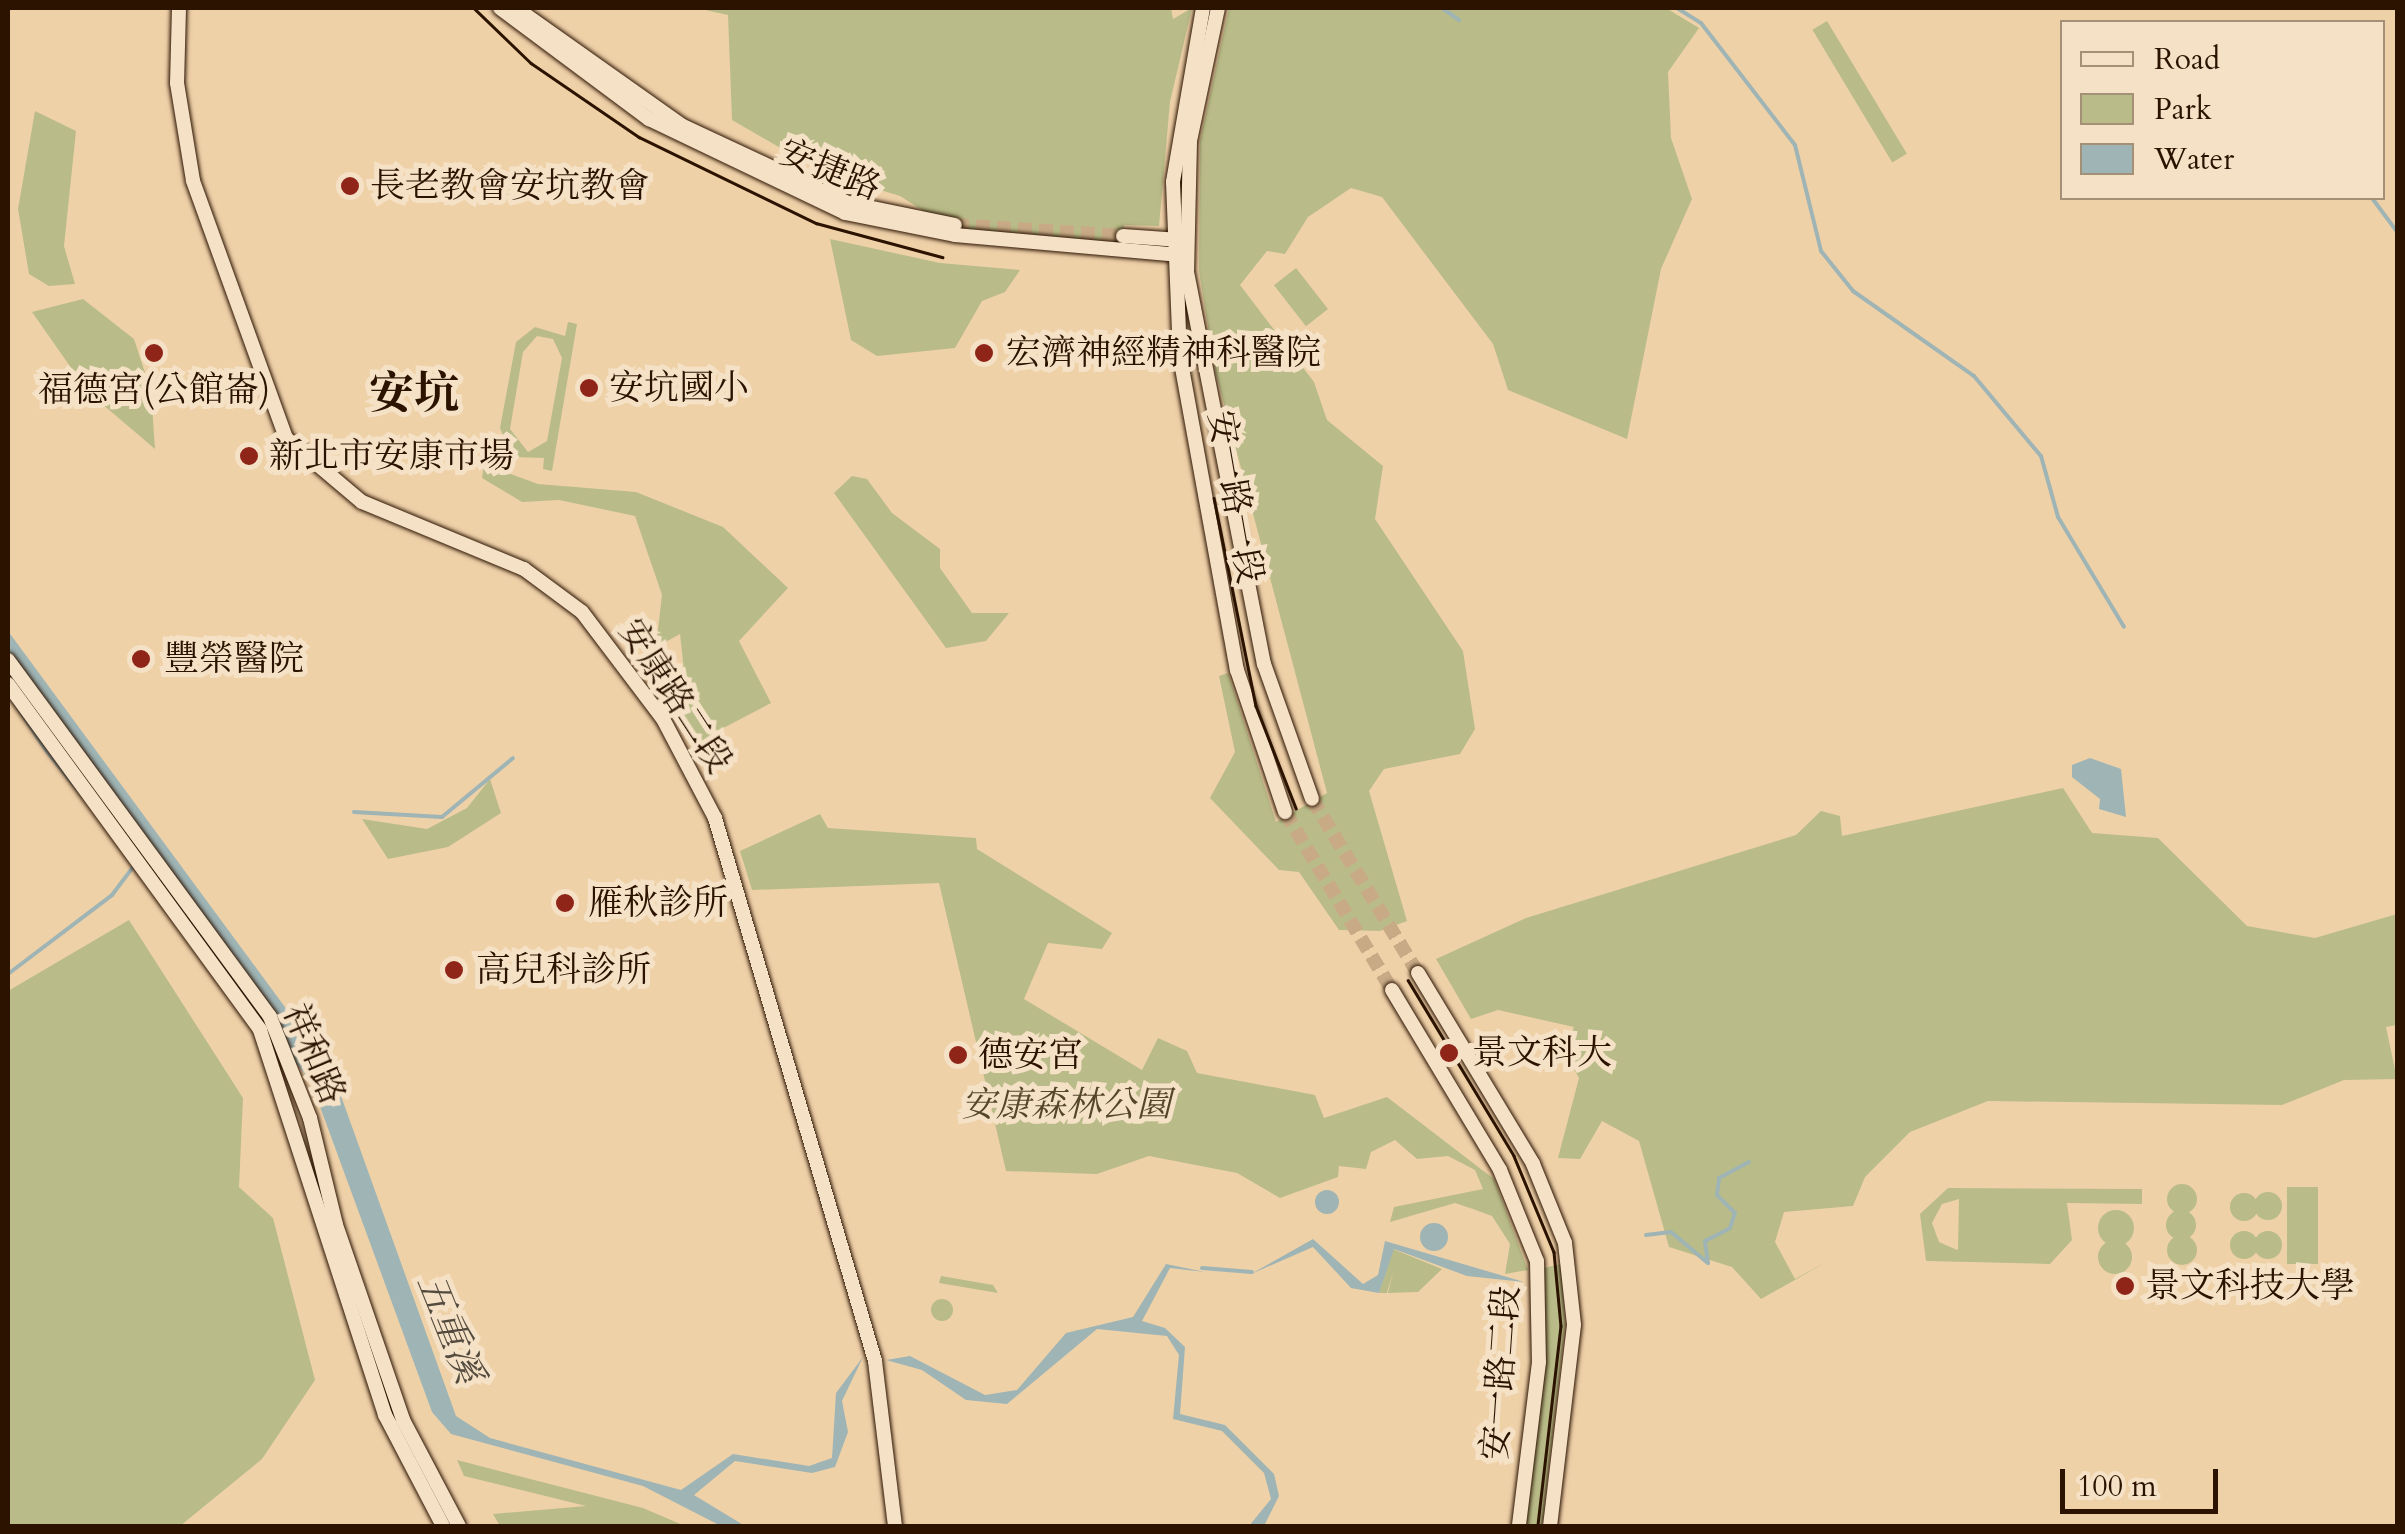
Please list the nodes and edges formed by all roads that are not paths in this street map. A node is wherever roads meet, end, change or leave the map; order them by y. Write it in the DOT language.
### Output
graph roads {
  1 [pos="178,8"];
  2 [pos="500,8"];
  3 [pos="516,8"];
  4 [pos="1202,8"];
  5 [pos="1218,8"];
  6 [pos="920,225"];
  7 [pos="956,225"];
  8 [pos="1123,236"];
  9 [pos="1179,247"];
  10 [pos="8,660"];
  11 [pos="8,684"];
  12 [pos="8,695"];
  13 [pos="18,707"];
  14 [pos="1312,800"];
  15 [pos="1285,812"];
  16 [pos="139,850"];
  17 [pos="1418,973"];
  18 [pos="235,977"];
  19 [pos="1392,990"];
  20 [pos="443,1526"];
  21 [pos="459,1526"];
  22 [pos="895,1526"];
  23 [pos="1518,1526"];
  24 [pos="1550,1526"];
  1 -- 22 [label="street, 安康路二段"];
  2 -- 6 [label="street, 安捷路"];
  3 -- 6 [label="street, 安捷路"];
  4 -- 9 [label="street, 安一路一段"];
  5 -- 9 [label="street, 安一路一段"];
  6 -- 7 [label="street, 安捷路"];
  6 -- 9 [label="street, 安捷路"];
  8 -- 9 [label="street"];
  9 -- 14 [label="street, 安一路一段"];
  9 -- 15 [label="street, 安一路一段"];
  10 -- 16 [label="street, 祥和路"];
  11 -- 13 [label="street, 祥和路"];
  12 -- 13 [label="street"];
  13 -- 16 [label="street, 祥和路"];
  16 -- 18 [label="street, 祥和路"];
  17 -- 24 [label="street, 安一路二段"];
  18 -- 20 [label="street, 祥和路"];
  18 -- 21 [label="street, 祥和路"];
  19 -- 23 [label="street, 安一路二段"];
}
